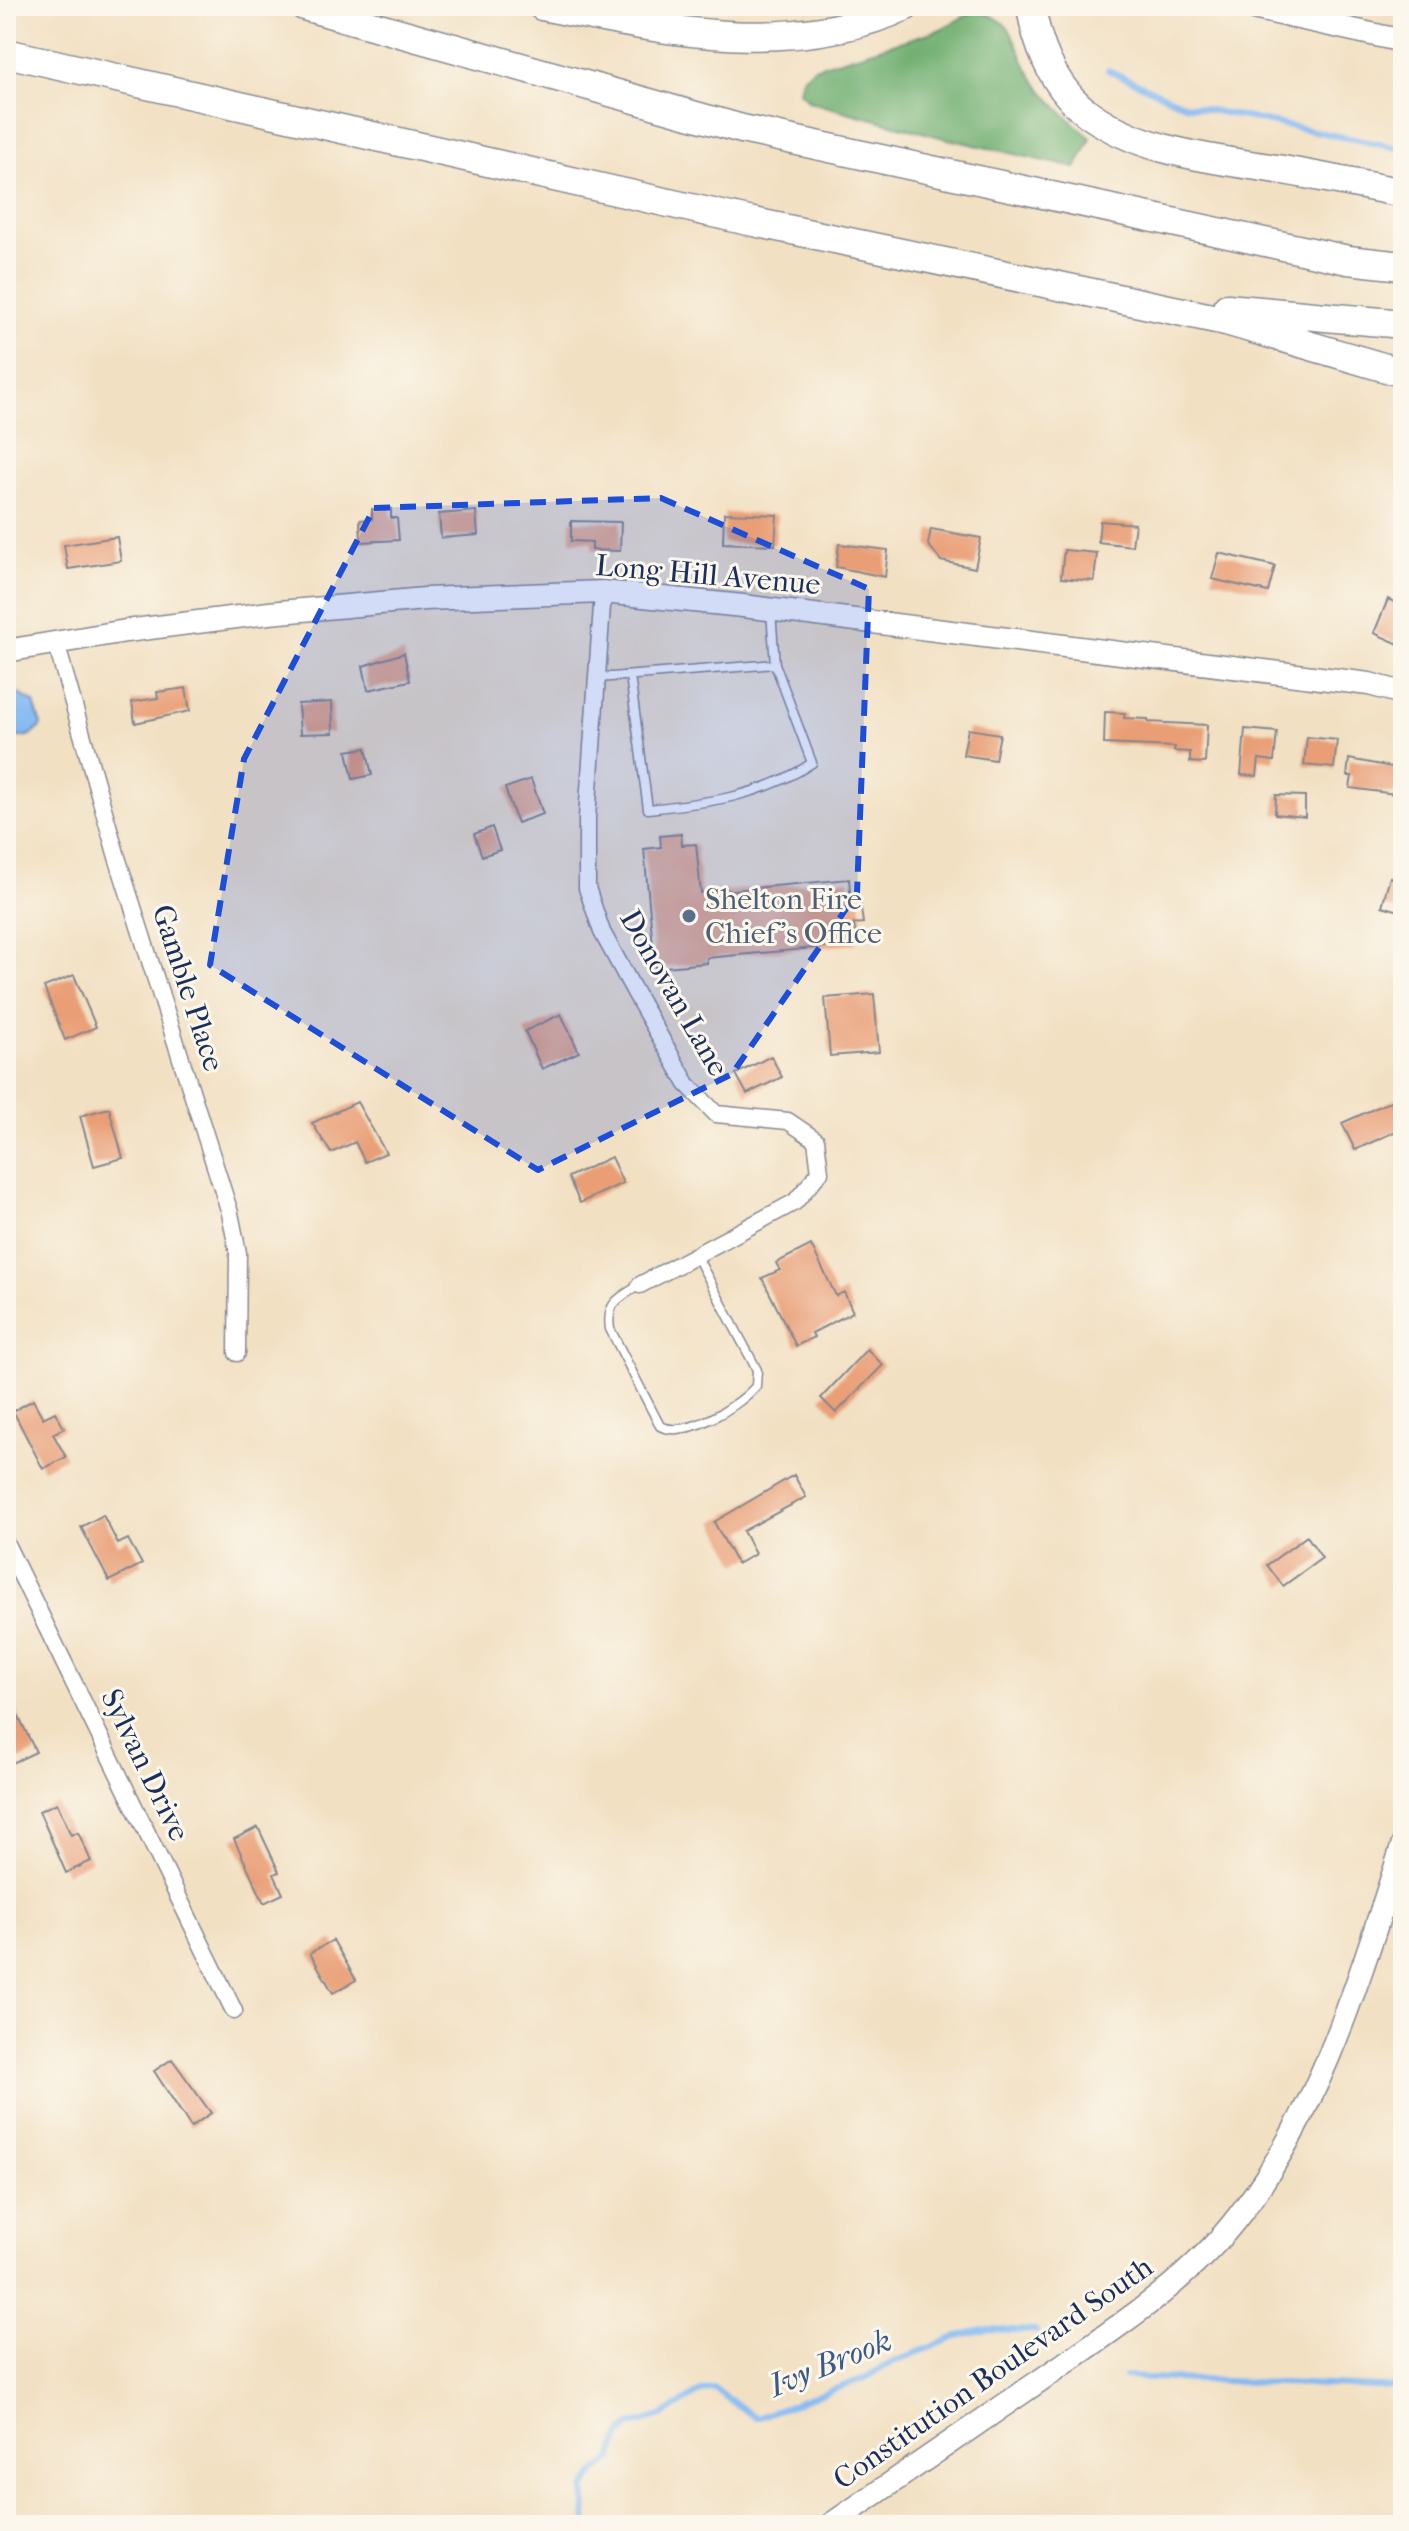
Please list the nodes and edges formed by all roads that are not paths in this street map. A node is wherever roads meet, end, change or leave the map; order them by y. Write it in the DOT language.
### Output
graph roads {
  1 [pos="304,6"];
  2 [pos="542,6"];
  3 [pos="906,6"];
  4 [pos="1031,6"];
  5 [pos="1244,6"];
  6 [pos="1403,41"];
  7 [pos="6,53"];
  8 [pos="1403,193"];
  9 [pos="1403,266"];
  10 [pos="1044,284"];
  11 [pos="1403,324"];
  12 [pos="1403,373"];
  13 [pos="603,592"];
  14 [pos="771,610"];
  15 [pos="56,643"];
  16 [pos="6,651"];
  17 [pos="775,664"];
  18 [pos="630,676"];
  19 [pos="597,678"];
  20 [pos="1403,693"];
  21 [pos="696,1255"];
  22 [pos="640,1285"];
  23 [pos="237,1353"];
  24 [pos="6,1544"];
  25 [pos="1403,1844"];
  26 [pos="234,2011"];
  27 [pos="830,2525"];
  1 -- 9 [label="highway"];
  2 -- 3 [label="highway"];
  4 -- 8 [label="highway"];
  5 -- 6 [label="street"];
  7 -- 10 [label="highway"];
  10 -- 11 [label="highway"];
  10 -- 12 [label="highway"];
  13 -- 14 [label="street, Long Hill Avenue"];
  13 -- 15 [label="street, Long Hill Avenue"];
  13 -- 19 [label="street, Donovan Lane"];
  14 -- 17 [label="lane"];
  14 -- 20 [label="street, Long Hill Avenue"];
  15 -- 16 [label="street, Long Hill Avenue"];
  15 -- 23 [label="street, Gamble Place"];
  17 -- 18 [label="lane"];
  17 -- 18 [label="lane"];
  18 -- 19 [label="lane"];
  19 -- 21 [label="street, Donovan Lane"];
  21 -- 22 [label="street, Donovan Lane"];
  21 -- 22 [label="lane"];
  24 -- 26 [label="street, Sylvan Drive"];
  25 -- 27 [label="street, Constitution Boulevard South"];
}
